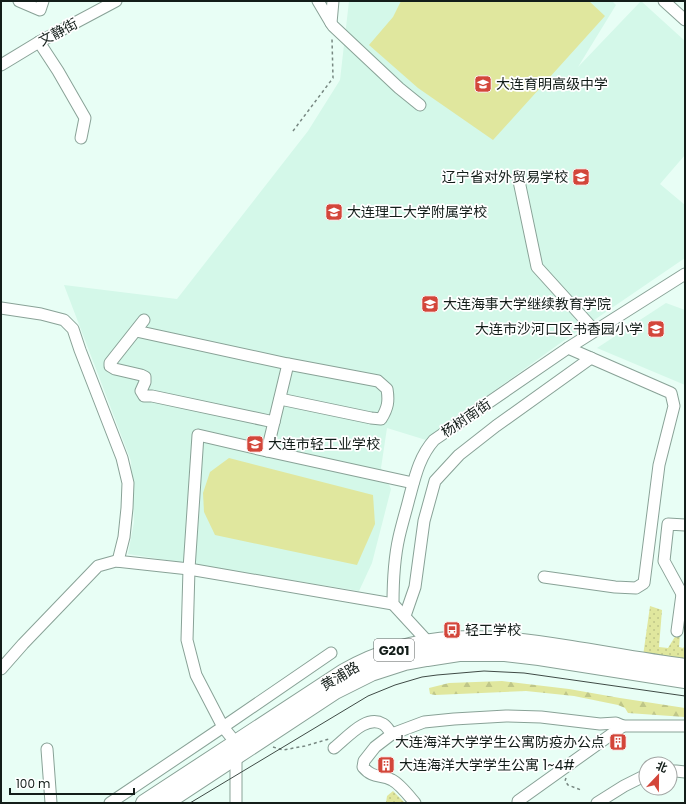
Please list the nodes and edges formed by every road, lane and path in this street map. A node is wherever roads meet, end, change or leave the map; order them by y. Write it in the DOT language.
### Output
graph roads {
  1 [pos="19,1"];
  2 [pos="43,1"];
  3 [pos="116,1"];
  4 [pos="318,1"];
  5 [pos="333,1"];
  6 [pos="664,1"];
  7 [pos="685,20"];
  8 [pos="332,23"];
  9 [pos="39,42"];
  10 [pos="1,65"];
  11 [pos="420,105"];
  12 [pos="293,131"];
  13 [pos="81,138"];
  14 [pos="519,181"];
  15 [pos="685,274"];
  16 [pos="1,308"];
  17 [pos="144,320"];
  18 [pos="136,331"];
  19 [pos="595,331"];
  20 [pos="568,348"];
  21 [pos="592,358"];
  22 [pos="288,364"];
  23 [pos="280,399"];
  24 [pos="274,422"];
  25 [pos="267,451"];
  26 [pos="413,483"];
  27 [pos="685,525"];
  28 [pos="118,561"];
  29 [pos="189,569"];
  30 [pos="544,577"];
  31 [pos="683,594"];
  32 [pos="394,604"];
  33 [pos="406,613"];
  34 [pos="677,631"];
  35 [pos="428,642"];
  36 [pos="331,653"];
  37 [pos="685,667"];
  38 [pos="1,670"];
  39 [pos="685,680"];
  40 [pos="623,726"];
  41 [pos="685,726"];
  42 [pos="224,727"];
  43 [pos="392,734"];
  44 [pos="258,742"];
  45 [pos="334,742"];
  46 [pos="47,749"];
  47 [pos="236,749"];
  48 [pos="638,779"];
  49 [pos="51,803"];
  50 [pos="110,803"];
  51 [pos="144,803"];
  52 [pos="164,803"];
  53 [pos="236,803"];
  54 [pos="415,803"];
  55 [pos="518,803"];
  56 [pos="597,803"];
  1 -- 2 [label="street"];
  3 -- 9 [label="street, 文静街"];
  4 -- 8 [label="street"];
  5 -- 8 [label="street"];
  6 -- 7 [label="street"];
  8 -- 11 [label="street"];
  8 -- 12 [label="path"];
  9 -- 10 [label="street, 文静街"];
  9 -- 13 [label="street"];
  14 -- 19 [label="street"];
  15 -- 19 [label="street, 杨树南街"];
  16 -- 28 [label="street"];
  17 -- 18 [label="street"];
  18 -- 22 [label="street"];
  18 -- 24 [label="street"];
  19 -- 20 [label="street, 杨树南街"];
  20 -- 21 [label="street"];
  20 -- 26 [label="street, 杨树南街"];
  21 -- 30 [label="street"];
  21 -- 33 [label="street"];
  22 -- 23 [label="street"];
  22 -- 23 [label="street"];
  23 -- 24 [label="street"];
  24 -- 25 [label="street"];
  25 -- 26 [label="street"];
  25 -- 29 [label="street"];
  26 -- 32 [label="street, 杨树南街"];
  27 -- 31 [label="street"];
  28 -- 29 [label="street"];
  28 -- 38 [label="street"];
  29 -- 32 [label="street"];
  29 -- 42 [label="street"];
  31 -- 34 [label="street"];
  32 -- 35 [label="street"];
  35 -- 37 [label="highway, 黄浦路 / G201"];
  35 -- 47 [label="highway, 黄浦路 / G201"];
  36 -- 42 [label="street"];
  39 -- 44 [label="highway, 黄浦路 / G201"];
  40 -- 41 [label="street"];
  40 -- 43 [label="street"];
  40 -- 55 [label="street"];
  42 -- 47 [label="street"];
  42 -- 50 [label="street"];
  43 -- 45 [label="street"];
  43 -- 54 [label="street"];
  44 -- 45 [label="path"];
  44 -- 47 [label="highway, 黄浦路 / G201"];
  46 -- 49 [label="street"];
  47 -- 51 [label="highway, 黄浦路 / G201"];
  47 -- 52 [label="highway, 黄浦路 / G201"];
  47 -- 53 [label="street"];
  48 -- 56 [label="street"];
}
